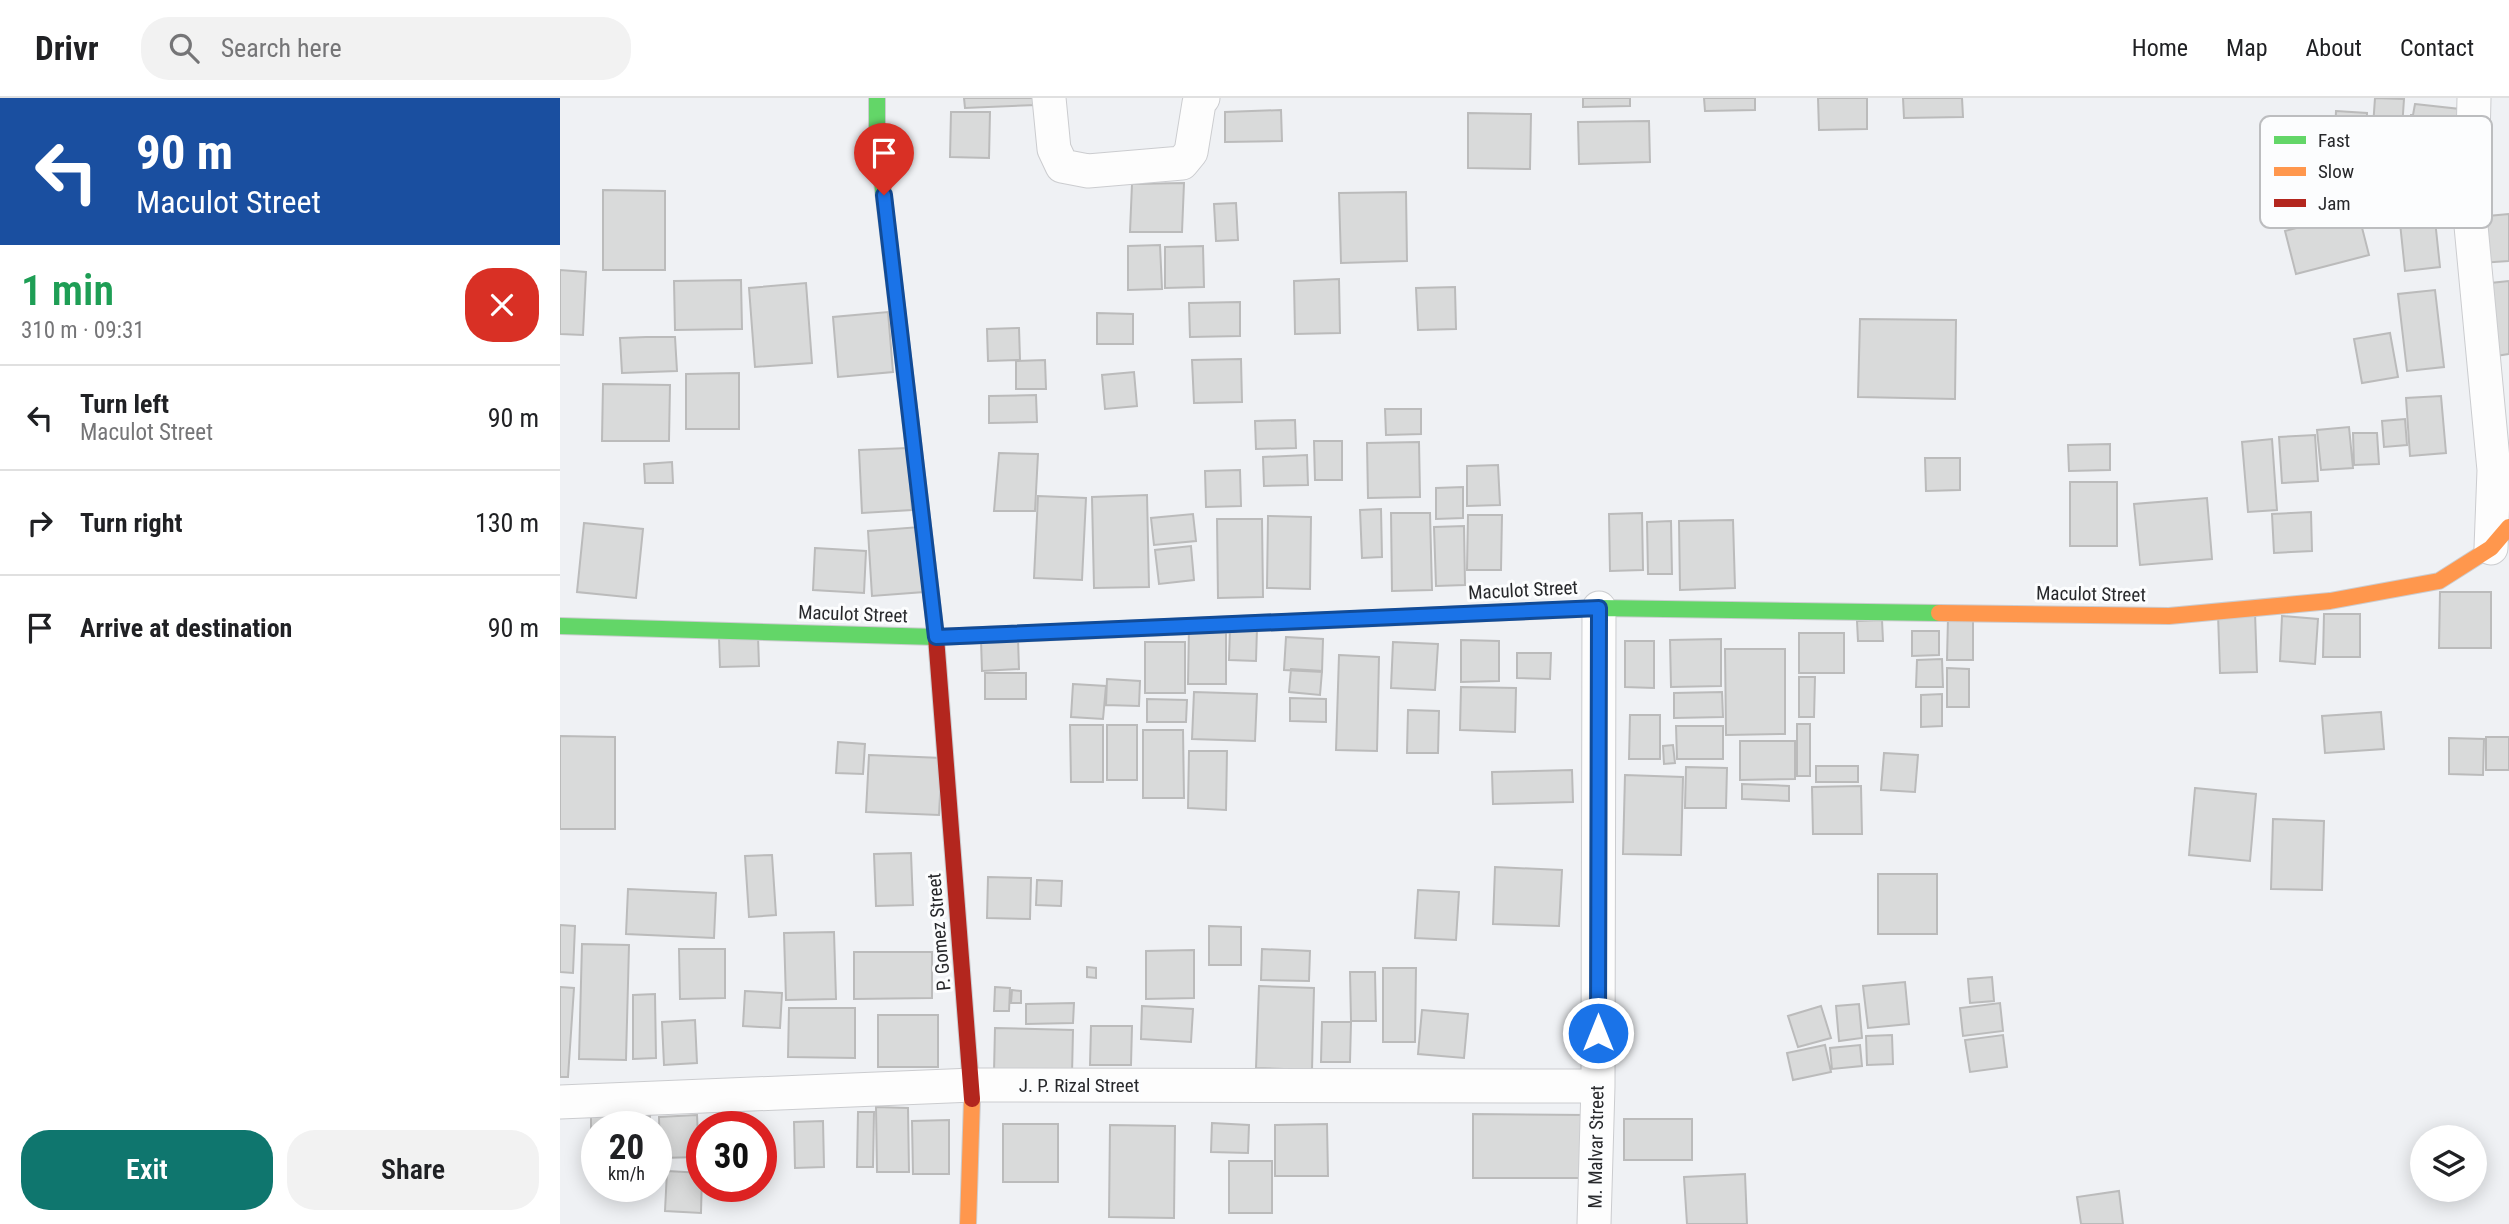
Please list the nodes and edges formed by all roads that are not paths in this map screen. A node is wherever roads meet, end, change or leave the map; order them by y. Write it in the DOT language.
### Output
graph roads {
  1 [pos="877,98"];
  2 [pos="1049,98"];
  3 [pos="1203,98"];
  4 [pos="2474,98"];
  5 [pos="2474,116"];
  6 [pos="2471,228"];
  7 [pos="2500,538"];
  8 [pos="1599,608"];
  9 [pos="560,626"];
  10 [pos="936,637"];
  11 [pos="973,1085"];
  12 [pos="1598,1086"];
  13 [pos="560,1102"];
  14 [pos="968,1224"];
  15 [pos="1594,1224"];
  1 -- 10 [label="street, P. Gomez Street"];
  2 -- 3 [label="street"];
  4 -- 5 [label="street"];
  6 -- 7 [label="street"];
  7 -- 8 [label="street, Maculot Street"];
  8 -- 10 [label="street, Maculot Street"];
  8 -- 12 [label="street, M. Malvar Street"];
  9 -- 10 [label="street, Maculot Street"];
  10 -- 11 [label="street, P. Gomez Street"];
  11 -- 12 [label="street, J. P. Rizal Street"];
  11 -- 13 [label="street, J. P. Rizal Street"];
  11 -- 14 [label="street, P. Gomez Street"];
  12 -- 15 [label="street, M. Malvar Street"];
}
